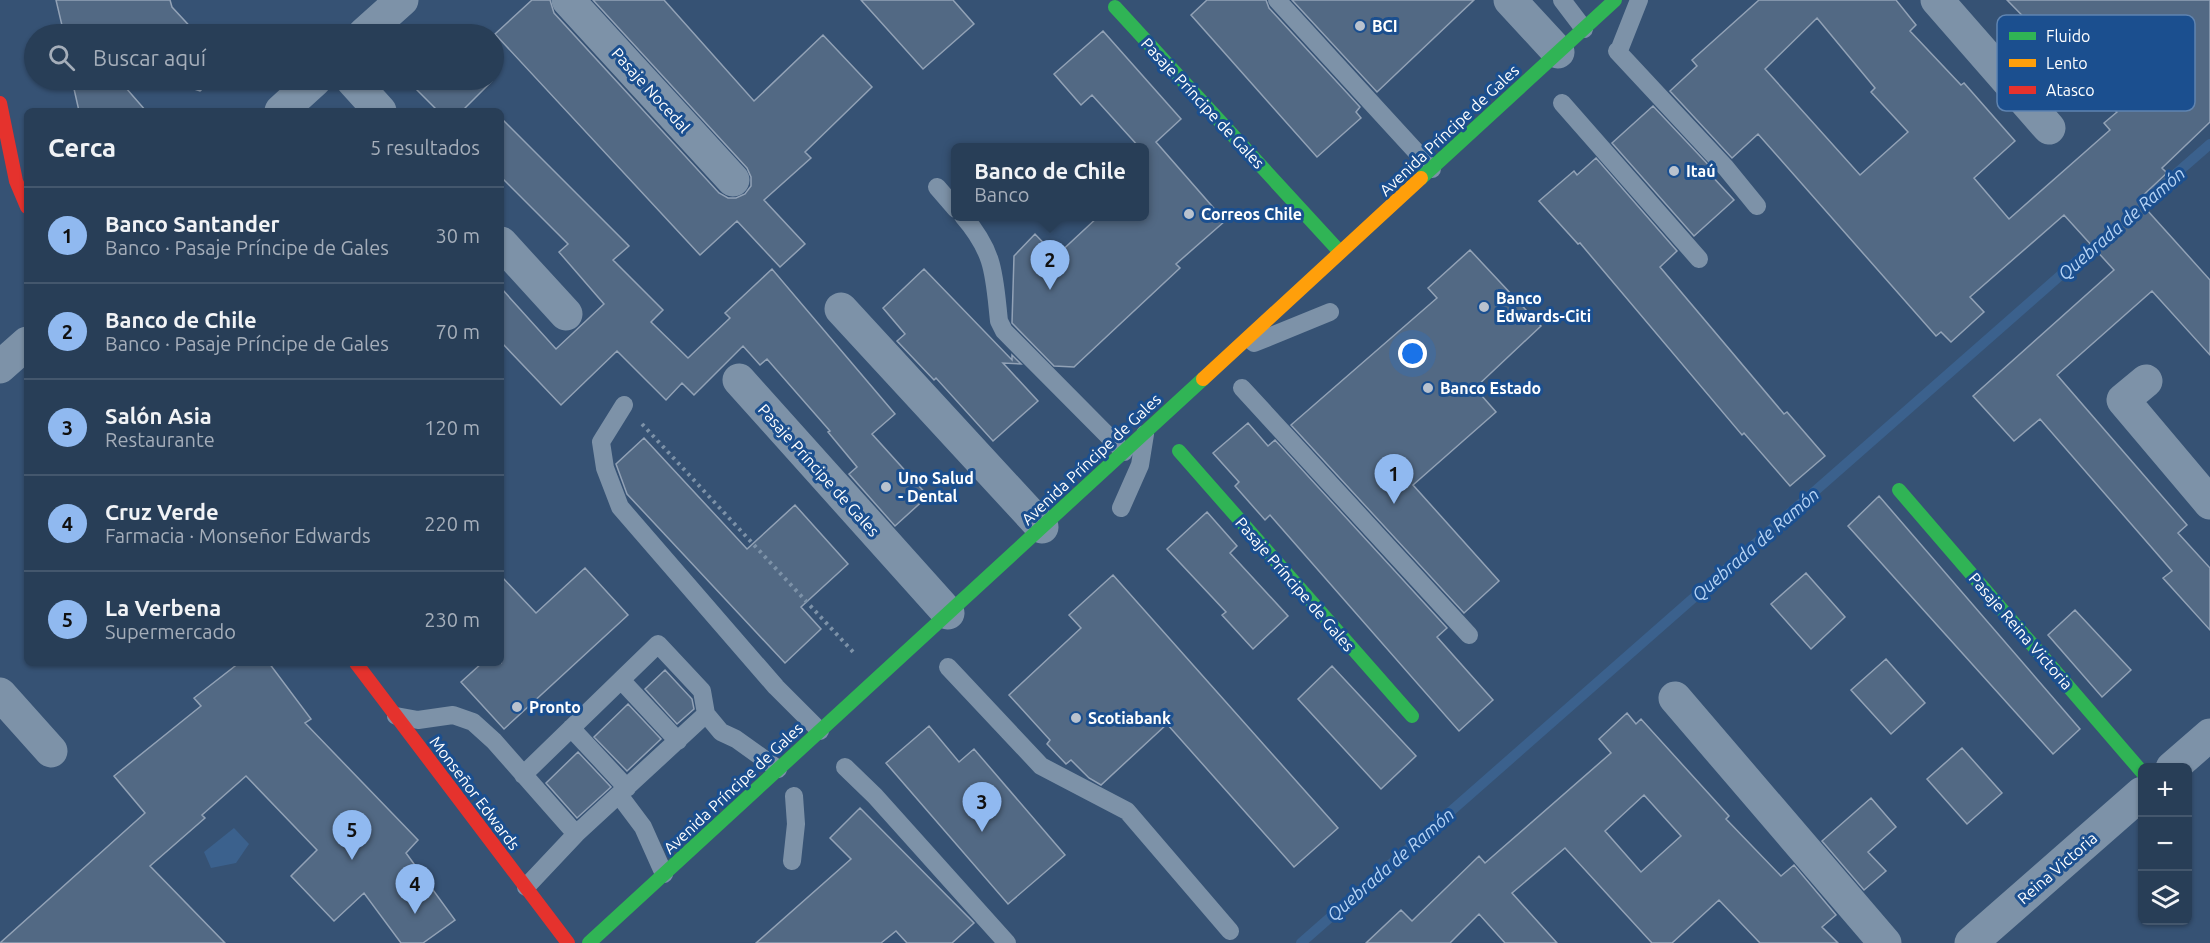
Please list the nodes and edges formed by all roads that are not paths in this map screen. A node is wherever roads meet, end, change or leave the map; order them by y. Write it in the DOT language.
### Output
graph roads {
  1 [pos="402,0"];
  2 [pos="568,0"];
  3 [pos="1277,0"];
  4 [pos="1510,0"];
  5 [pos="1562,0"];
  6 [pos="1615,0"];
  7 [pos="1639,0"];
  8 [pos="1937,0"];
  9 [pos="1115,7"];
  10 [pos="375,24"];
  11 [pos="1584,29"];
  12 [pos="1558,52"];
  13 [pos="1997,69"];
  14 [pos="304,90"];
  15 [pos="361,90"];
  16 [pos="0,103"];
  17 [pos="1562,103"];
  18 [pos="284,108"];
  19 [pos="377,108"];
  20 [pos="2034,111"];
  21 [pos="2049,128"];
  22 [pos="1432,169"];
  23 [pos="734,180"];
  24 [pos="936,187"];
  25 [pos="24,200"];
  26 [pos="951,204"];
  27 [pos="1757,206"];
  28 [pos="967,221"];
  29 [pos="504,246"];
  30 [pos="1340,252"];
  31 [pos="1699,259"];
  32 [pos="841,309"];
  33 [pos="1330,312"];
  34 [pos="566,314"];
  35 [pos="24,346"];
  36 [pos="1236,349"];
  37 [pos="0,367"];
  38 [pos="739,380"];
  39 [pos="2146,381"];
  40 [pos="1242,388"];
  41 [pos="624,405"];
  42 [pos="1145,432"];
  43 [pos="1179,451"];
  44 [pos="1124,452"];
  45 [pos="1899,490"];
  46 [pos="2210,503"];
  47 [pos="1121,508"];
  48 [pos="1042,527"];
  49 [pos="948,614"];
  50 [pos="1468,635"];
  51 [pos="358,666"];
  52 [pos="948,667"];
  53 [pos="621,680"];
  54 [pos="0,694"];
  55 [pos="1675,698"];
  56 [pos="706,714"];
  57 [pos="396,716"];
  58 [pos="1412,716"];
  59 [pos="572,728"];
  60 [pos="820,731"];
  61 [pos="2210,735"];
  62 [pos="678,741"];
  63 [pos="51,751"];
  64 [pos="2178,763"];
  65 [pos="845,767"];
  66 [pos="2138,767"];
  67 [pos="778,769"];
  68 [pos="523,775"];
  69 [pos="623,792"];
  70 [pos="794,796"];
  71 [pos="2138,797"];
  72 [pos="576,834"];
  73 [pos="792,861"];
  74 [pos="664,874"];
  75 [pos="526,887"];
  76 [pos="1230,931"];
  77 [pos="568,943"];
  78 [pos="589,943"];
  79 [pos="1007,943"];
  80 [pos="1885,943"];
  81 [pos="1971,943"];
  1 -- 10 [label="street"];
  2 -- 23 [label="street, Pasaje Nocedal"];
  3 -- 22 [label="lane"];
  4 -- 12 [label="street"];
  5 -- 11 [label="lane"];
  6 -- 11 [label="street, Avenida Príncipe de Gales"];
  7 -- 27 [label="lane"];
  8 -- 13 [label="street"];
  9 -- 30 [label="street, Pasaje Príncipe de Gales"];
  11 -- 12 [label="street, Avenida Príncipe de Gales"];
  12 -- 22 [label="street, Avenida Príncipe de Gales"];
  14 -- 18 [label="street"];
  15 -- 19 [label="street"];
  16 -- 25 [label="street"];
  17 -- 31 [label="lane"];
  20 -- 21 [label="street"];
  22 -- 30 [label="street, Avenida Príncipe de Gales"];
  24 -- 26 [label="lane"];
  28 -- 44 [label="lane"];
  29 -- 34 [label="street"];
  30 -- 36 [label="street, Avenida Príncipe de Gales"];
  32 -- 48 [label="street"];
  33 -- 36 [label="lane"];
  35 -- 37 [label="street"];
  36 -- 42 [label="street, Avenida Príncipe de Gales"];
  38 -- 49 [label="street, Pasaje Príncipe de Gales"];
  39 -- 46 [label="street"];
  40 -- 50 [label="lane"];
  41 -- 60 [label="lane"];
  42 -- 44 [label="street, Avenida Príncipe de Gales"];
  42 -- 47 [label="lane"];
  43 -- 58 [label="street, Pasaje Príncipe de Gales"];
  44 -- 48 [label="street, Avenida Príncipe de Gales"];
  45 -- 66 [label="street, Pasaje Reina Victoria"];
  48 -- 49 [label="street, Avenida Príncipe de Gales"];
  49 -- 60 [label="street, Avenida Príncipe de Gales"];
  51 -- 57 [label="street, Monseñor Edwards"];
  52 -- 76 [label="lane"];
  53 -- 56 [label="lane"];
  53 -- 59 [label="lane"];
  53 -- 62 [label="lane"];
  54 -- 63 [label="street"];
  55 -- 80 [label="street"];
  56 -- 62 [label="lane"];
  56 -- 67 [label="lane"];
  57 -- 68 [label="lane"];
  57 -- 75 [label="street, Monseñor Edwards"];
  59 -- 68 [label="lane"];
  59 -- 69 [label="lane"];
  60 -- 67 [label="street, Avenida Príncipe de Gales"];
  61 -- 64 [label="street"];
  62 -- 69 [label="lane"];
  65 -- 79 [label="lane"];
  67 -- 74 [label="street, Avenida Príncipe de Gales"];
  68 -- 72 [label="lane"];
  69 -- 72 [label="lane"];
  69 -- 74 [label="lane"];
  70 -- 73 [label="lane"];
  71 -- 81 [label="street, Reina Victoria"];
  72 -- 75 [label="lane"];
  74 -- 78 [label="street, Avenida Príncipe de Gales"];
  75 -- 77 [label="street, Monseñor Edwards"];
}
